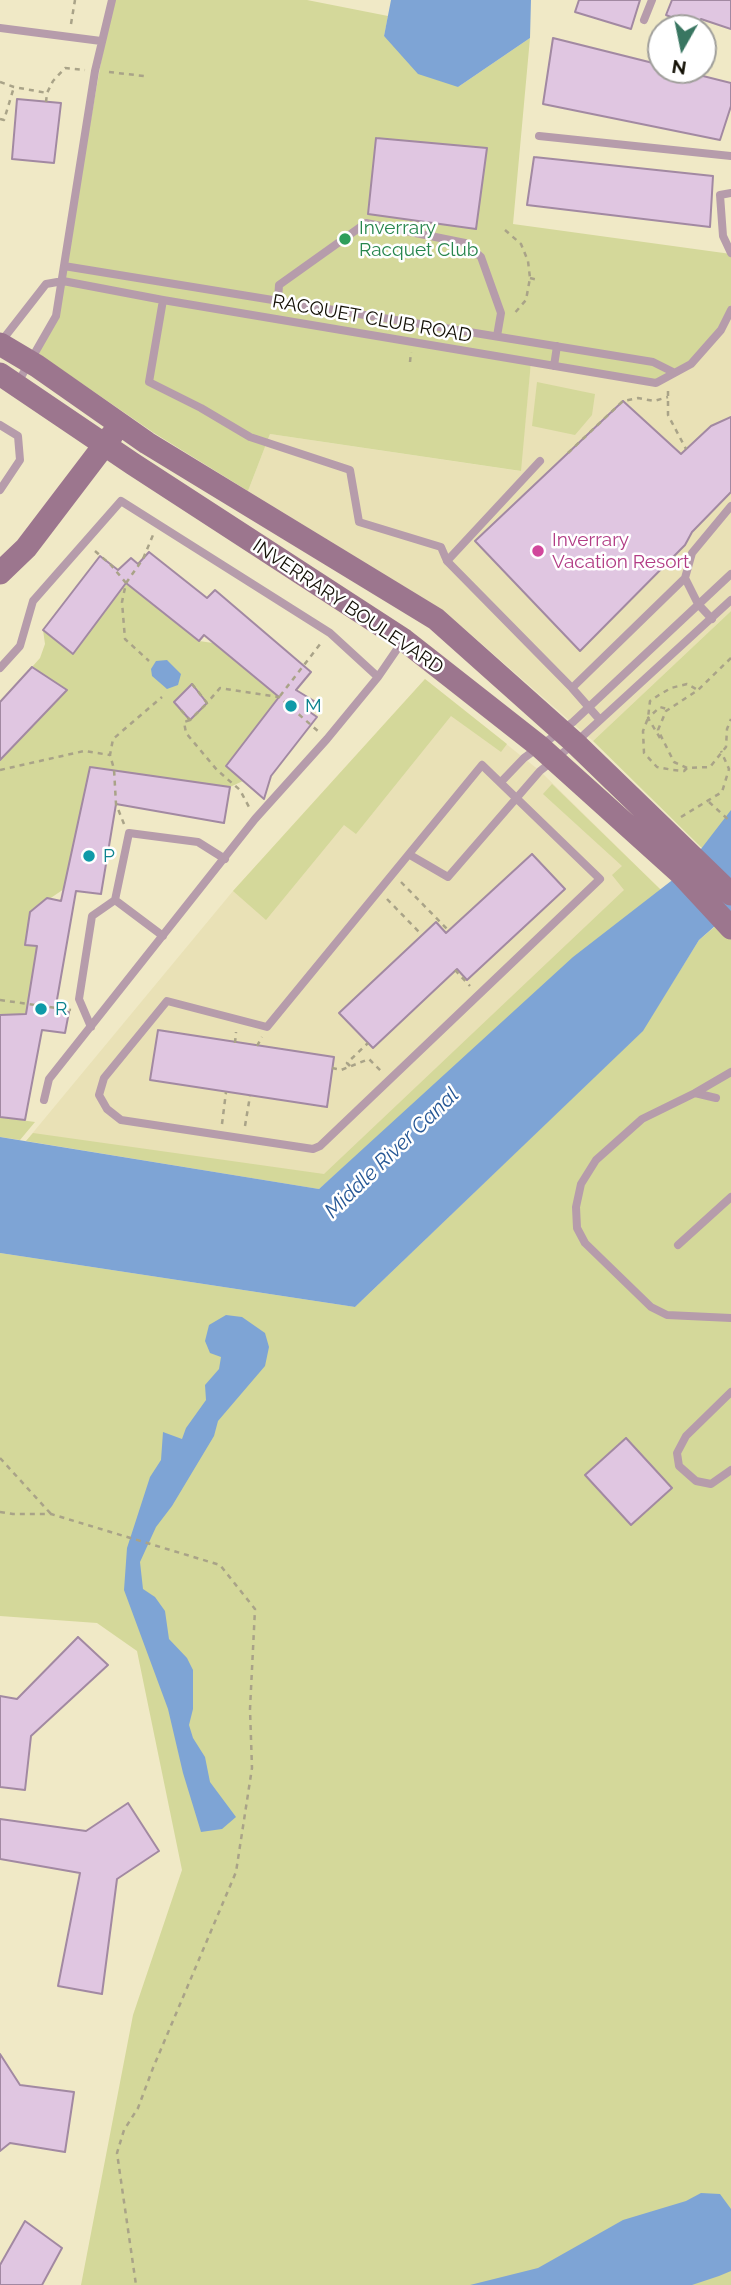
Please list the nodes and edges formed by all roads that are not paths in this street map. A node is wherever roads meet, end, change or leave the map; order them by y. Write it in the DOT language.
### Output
graph roads {
  1 [pos="112,0"];
  2 [pos="652,0"];
  3 [pos="645,20"];
  4 [pos="0,28"];
  5 [pos="101,41"];
  6 [pos="539,136"];
  7 [pos="731,156"];
  8 [pos="731,193"];
  9 [pos="731,253"];
  10 [pos="64,266"];
  11 [pos="64,281"];
  12 [pos="170,282"];
  13 [pos="278,300"];
  14 [pos="166,301"];
  15 [pos="293,303"];
  16 [pos="731,310"];
  17 [pos="290,321"];
  18 [pos="403,321"];
  19 [pos="501,337"];
  20 [pos="401,340"];
  21 [pos="0,344"];
  22 [pos="557,346"];
  23 [pos="29,361"];
  24 [pos="554,366"];
  25 [pos="673,372"];
  26 [pos="8,380"];
  27 [pos="119,424"];
  28 [pos="0,425"];
  29 [pos="105,445"];
  30 [pos="540,461"];
  31 [pos="0,490"];
  32 [pos="731,506"];
  33 [pos="447,561"];
  34 [pos="0,573"];
  35 [pos="731,574"];
  36 [pos="685,578"];
  37 [pos="731,600"];
  38 [pos="698,604"];
  39 [pos="712,619"];
  40 [pos="404,640"];
  41 [pos="633,666"];
  42 [pos="0,668"];
  43 [pos="378,677"];
  44 [pos="646,677"];
  45 [pos="572,688"];
  46 [pos="589,708"];
  47 [pos="600,720"];
  48 [pos="568,737"];
  49 [pos="547,753"];
  50 [pos="502,782"];
  51 [pos="518,797"];
  52 [pos="410,855"];
  53 [pos="225,859"];
  54 [pos="687,864"];
  55 [pos="731,894"];
  56 [pos="115,900"];
  57 [pos="729,926"];
  58 [pos="163,936"];
  59 [pos="91,1027"];
  60 [pos="731,1072"];
  61 [pos="695,1093"];
  62 [pos="716,1098"];
  63 [pos="44,1100"];
  64 [pos="731,1197"];
  65 [pos="678,1245"];
  66 [pos="731,1318"];
  67 [pos="731,1392"];
  68 [pos="731,1470"];
  1 -- 5 [label="lane"];
  2 -- 3 [label="lane"];
  4 -- 5 [label="lane"];
  5 -- 10 [label="lane"];
  6 -- 7 [label="lane"];
  8 -- 9 [label="lane"];
  10 -- 11 [label="lane"];
  10 -- 12 [label="lane, RACQUET CLUB ROAD"];
  11 -- 14 [label="lane, RACQUET CLUB ROAD"];
  11 -- 21 [label="lane"];
  11 -- 23 [label="lane"];
  12 -- 13 [label="lane, RACQUET CLUB ROAD"];
  12 -- 14 [label="lane"];
  13 -- 15 [label="lane, RACQUET CLUB ROAD"];
  13 -- 19 [label="lane"];
  14 -- 17 [label="lane, RACQUET CLUB ROAD"];
  14 -- 33 [label="lane"];
  15 -- 17 [label="lane"];
  15 -- 18 [label="lane, RACQUET CLUB ROAD"];
  16 -- 25 [label="lane, RACQUET CLUB ROAD"];
  17 -- 20 [label="lane, RACQUET CLUB ROAD"];
  18 -- 19 [label="lane, RACQUET CLUB ROAD"];
  18 -- 20 [label="lane"];
  19 -- 22 [label="lane, RACQUET CLUB ROAD"];
  20 -- 24 [label="lane, RACQUET CLUB ROAD"];
  21 -- 23 [label="street, INVERRARY BOULEVARD"];
  22 -- 24 [label="lane"];
  22 -- 25 [label="lane, RACQUET CLUB ROAD"];
  23 -- 26 [label="lane"];
  23 -- 27 [label="street, INVERRARY BOULEVARD"];
  24 -- 25 [label="lane, RACQUET CLUB ROAD"];
  26 -- 29 [label="street, INVERRARY BOULEVARD"];
  27 -- 29 [label="street"];
  27 -- 48 [label="street, INVERRARY BOULEVARD"];
  28 -- 31 [label="lane"];
  29 -- 34 [label="street"];
  29 -- 40 [label="street, INVERRARY BOULEVARD"];
  30 -- 33 [label="lane"];
  32 -- 36 [label="lane"];
  33 -- 45 [label="lane"];
  35 -- 38 [label="lane"];
  36 -- 38 [label="lane"];
  36 -- 45 [label="lane"];
  37 -- 39 [label="lane"];
  38 -- 39 [label="lane"];
  38 -- 41 [label="lane"];
  39 -- 44 [label="lane"];
  40 -- 43 [label="lane"];
  40 -- 49 [label="street, INVERRARY BOULEVARD"];
  41 -- 44 [label="lane"];
  41 -- 46 [label="lane"];
  42 -- 43 [label="lane"];
  43 -- 53 [label="lane"];
  44 -- 47 [label="lane"];
  45 -- 46 [label="lane"];
  46 -- 47 [label="lane"];
  46 -- 48 [label="lane"];
  47 -- 48 [label="lane"];
  48 -- 49 [label="lane"];
  48 -- 49 [label="lane"];
  48 -- 54 [label="street, INVERRARY BOULEVARD"];
  49 -- 50 [label="lane"];
  49 -- 51 [label="lane"];
  49 -- 54 [label="street, INVERRARY BOULEVARD"];
  50 -- 51 [label="lane"];
  50 -- 52 [label="lane"];
  51 -- 52 [label="lane"];
  51 -- 52 [label="lane"];
  53 -- 56 [label="lane"];
  53 -- 58 [label="lane"];
  54 -- 55 [label="street, INVERRARY BOULEVARD"];
  54 -- 57 [label="street, INVERRARY BOULEVARD"];
  56 -- 58 [label="lane"];
  56 -- 59 [label="lane"];
  58 -- 59 [label="lane"];
  59 -- 63 [label="lane"];
  60 -- 61 [label="lane"];
  61 -- 62 [label="lane"];
  61 -- 66 [label="lane"];
  64 -- 65 [label="lane"];
  67 -- 68 [label="lane"];
}
